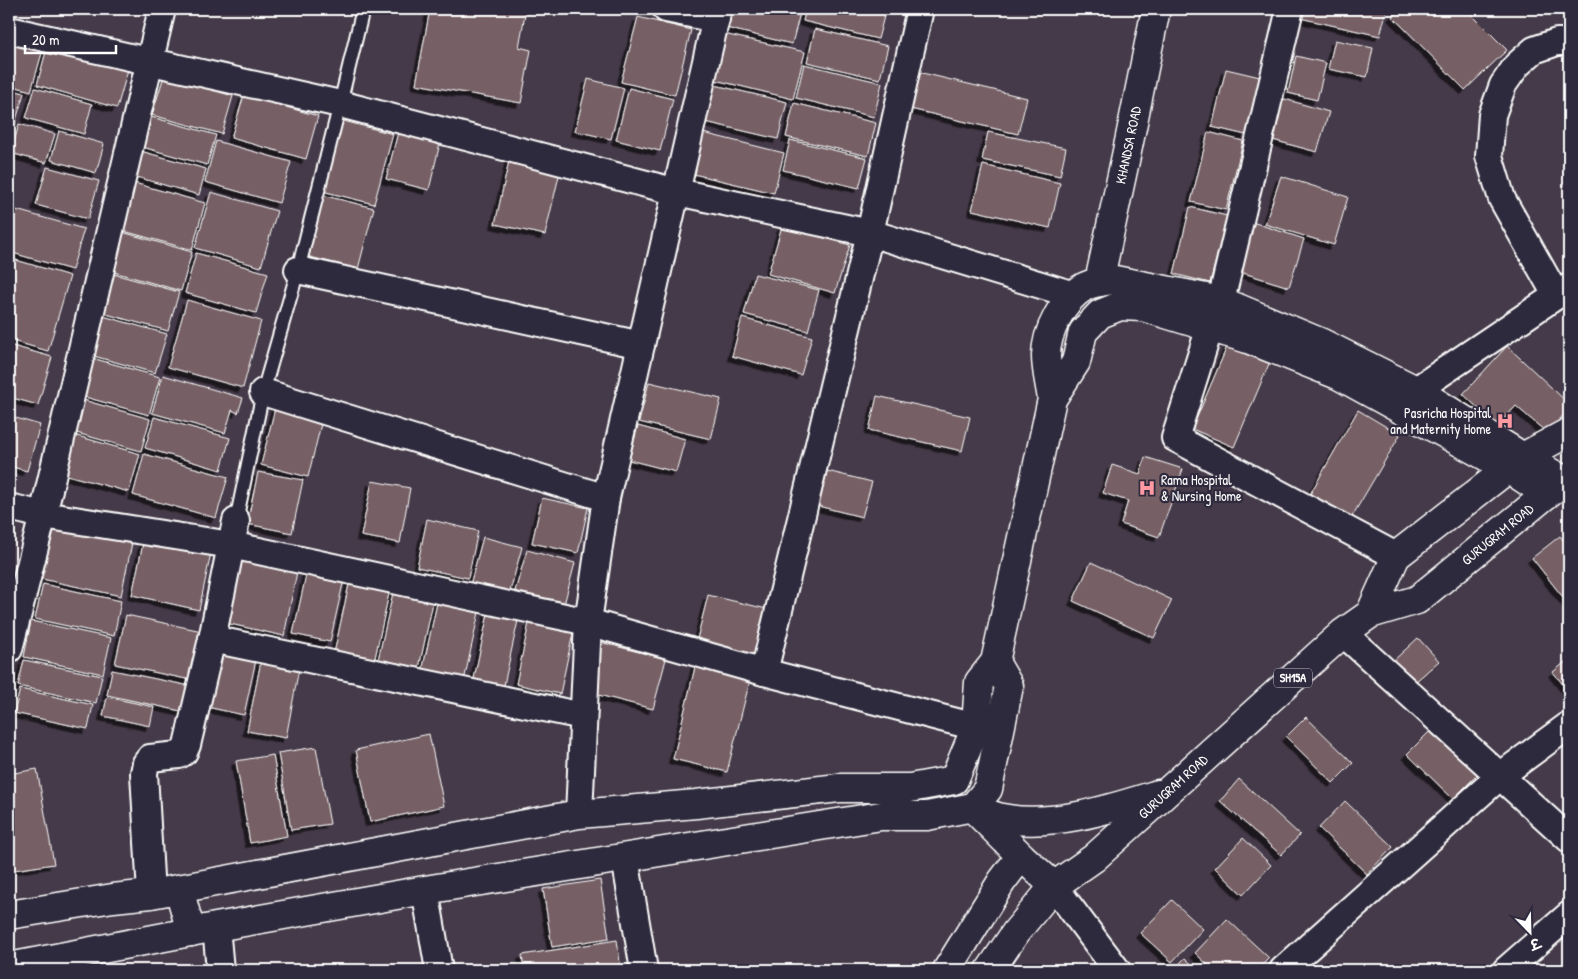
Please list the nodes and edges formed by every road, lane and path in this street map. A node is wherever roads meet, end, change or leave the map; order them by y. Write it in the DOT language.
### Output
graph roads {
  1 [pos="162,9"];
  2 [pos="363,9"];
  3 [pos="666,9"];
  4 [pos="920,9"];
  5 [pos="1156,9"];
  6 [pos="1290,9"];
  7 [pos="717,14"];
  8 [pos="9,30"];
  9 [pos="1569,42"];
  10 [pos="150,62"];
  11 [pos="340,104"];
  12 [pos="677,192"];
  13 [pos="870,233"];
  14 [pos="298,270"];
  15 [pos="1099,282"];
  16 [pos="1563,291"];
  17 [pos="1074,295"];
  18 [pos="1221,301"];
  19 [pos="1210,327"];
  20 [pos="641,345"];
  21 [pos="1416,390"];
  22 [pos="263,392"];
  23 [pos="1052,399"];
  24 [pos="1569,432"];
  25 [pos="1516,463"];
  26 [pos="1560,484"];
  27 [pos="606,498"];
  28 [pos="9,507"];
  29 [pos="43,515"];
  30 [pos="234,533"];
  31 [pos="1396,556"];
  32 [pos="1370,614"];
  33 [pos="588,622"];
  34 [pos="1343,634"];
  35 [pos="212,639"];
  36 [pos="9,649"];
  37 [pos="995,662"];
  38 [pos="764,672"];
  39 [pos="583,716"];
  40 [pos="1569,725"];
  41 [pos="976,727"];
  42 [pos="1500,776"];
  43 [pos="1169,790"];
  44 [pos="973,807"];
  45 [pos="579,814"];
  46 [pos="1569,840"];
  47 [pos="1021,856"];
  48 [pos="625,858"];
  49 [pos="1054,886"];
  50 [pos="179,889"];
  51 [pos="425,890"];
  52 [pos="151,894"];
  53 [pos="9,914"];
  54 [pos="1569,915"];
  55 [pos="203,930"];
  56 [pos="9,967"];
  57 [pos="220,970"];
  58 [pos="438,970"];
  59 [pos="644,970"];
  60 [pos="947,970"];
  61 [pos="990,970"];
  62 [pos="1117,970"];
  63 [pos="1283,970"];
  64 [pos="1506,970"];
  1 -- 10 [label="street"];
  2 -- 11 [label="lane"];
  3 -- 7 [label="street"];
  4 -- 13 [label="street"];
  5 -- 15 [label="main road, KHANDSA ROAD"];
  6 -- 18 [label="street"];
  7 -- 12 [label="street"];
  8 -- 10 [label="street"];
  9 -- 16 [label="street"];
  10 -- 11 [label="street"];
  10 -- 29 [label="street"];
  11 -- 12 [label="street"];
  11 -- 14 [label="lane"];
  12 -- 13 [label="street"];
  12 -- 20 [label="street"];
  13 -- 17 [label="street"];
  13 -- 38 [label="street"];
  14 -- 20 [label="street"];
  14 -- 22 [label="lane"];
  15 -- 17 [label="main road"];
  15 -- 18 [label="main road"];
  16 -- 21 [label="street"];
  17 -- 23 [label="main road"];
  18 -- 19 [label="street"];
  18 -- 21 [label="main road"];
  19 -- 23 [label="main road"];
  19 -- 25 [label="main road"];
  19 -- 31 [label="street"];
  20 -- 27 [label="street"];
  21 -- 25 [label="main road"];
  22 -- 27 [label="street"];
  22 -- 30 [label="lane"];
  23 -- 37 [label="main road"];
  24 -- 25 [label="main road, SH15A"];
  25 -- 26 [label="main road"];
  25 -- 31 [label="main road, GURUGRAM ROAD / SH15A"];
  26 -- 32 [label="main road, GURUGRAM ROAD / SH15A"];
  27 -- 33 [label="street"];
  28 -- 29 [label="street"];
  29 -- 30 [label="street"];
  29 -- 36 [label="street"];
  30 -- 33 [label="street"];
  30 -- 35 [label="street"];
  31 -- 32 [label="main road, GURUGRAM ROAD / SH15A"];
  32 -- 34 [label="main road, GURUGRAM ROAD / SH15A"];
  33 -- 38 [label="street"];
  33 -- 39 [label="street"];
  34 -- 42 [label="street"];
  34 -- 43 [label="main road, GURUGRAM ROAD / SH15A"];
  35 -- 39 [label="street"];
  35 -- 52 [label="street"];
  37 -- 41 [label="main road"];
  37 -- 44 [label="main road"];
  38 -- 41 [label="street"];
  39 -- 45 [label="street"];
  40 -- 42 [label="street"];
  41 -- 45 [label="main road"];
  42 -- 46 [label="street"];
  42 -- 63 [label="street"];
  43 -- 44 [label="main road"];
  43 -- 49 [label="main road, GURUGRAM ROAD / SH15A"];
  44 -- 47 [label="main road"];
  44 -- 48 [label="main road"];
  45 -- 50 [label="main road"];
  47 -- 49 [label="main road"];
  47 -- 60 [label="main road"];
  48 -- 51 [label="main road"];
  48 -- 59 [label="street"];
  49 -- 61 [label="main road, GURUGRAM ROAD / SH15A"];
  49 -- 62 [label="street"];
  50 -- 52 [label="main road"];
  50 -- 55 [label="main road"];
  51 -- 55 [label="main road"];
  51 -- 58 [label="street"];
  52 -- 53 [label="main road"];
  54 -- 64 [label="street"];
  55 -- 56 [label="main road"];
  55 -- 57 [label="street"];
}
